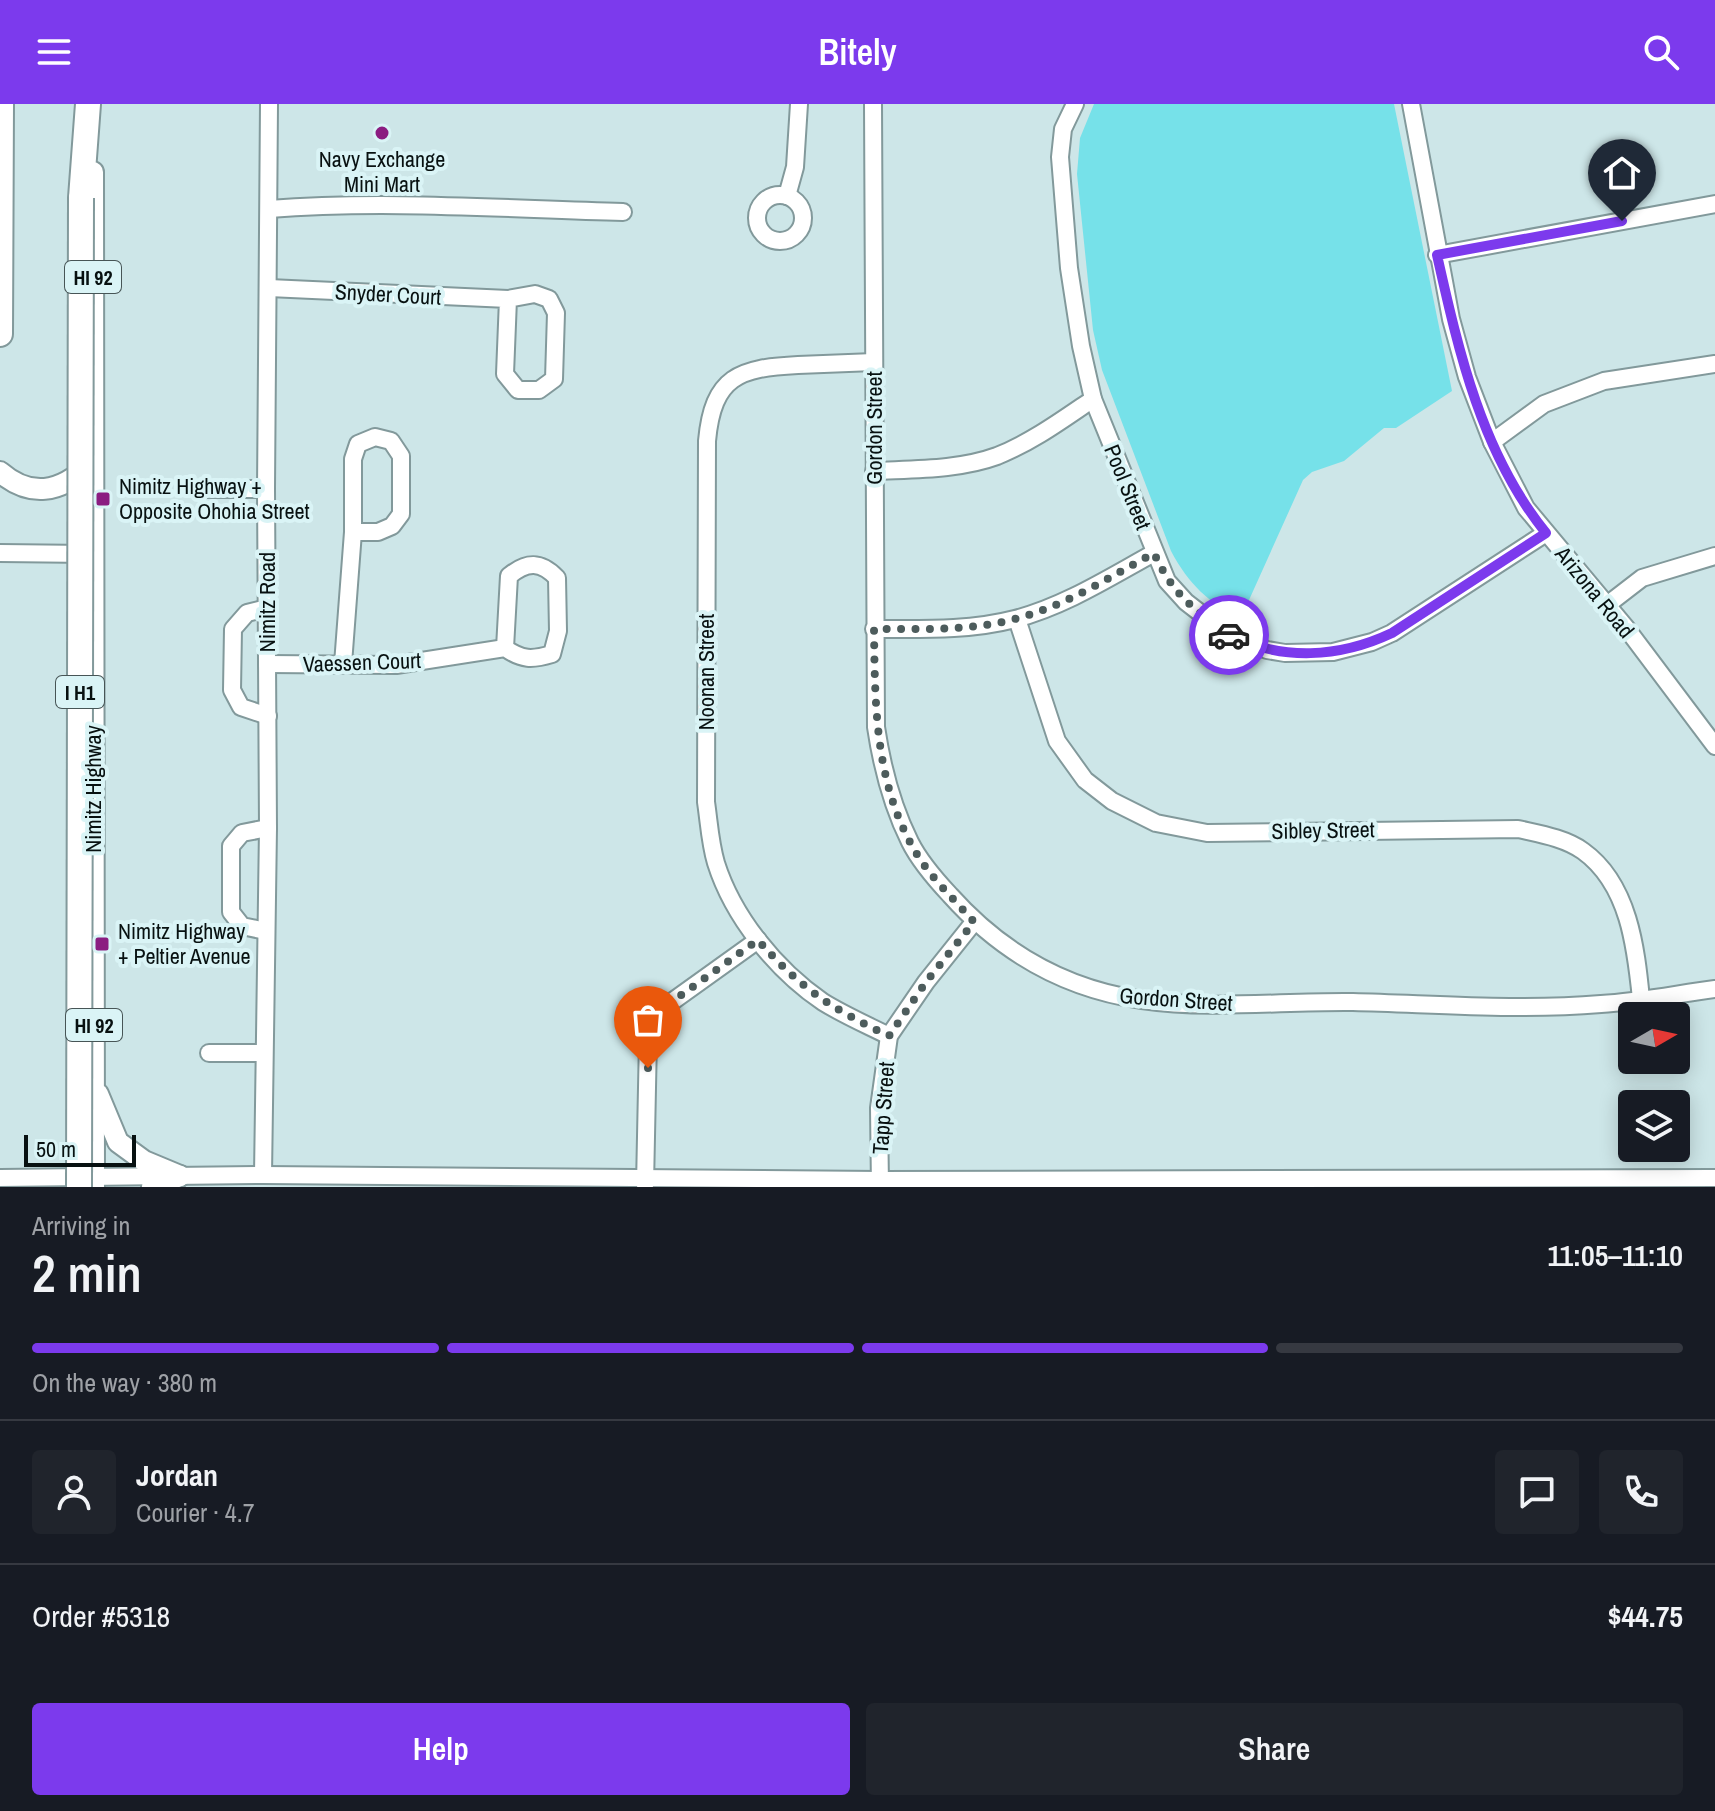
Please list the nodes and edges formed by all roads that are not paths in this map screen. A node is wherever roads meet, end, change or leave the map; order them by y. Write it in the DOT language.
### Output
graph roads {
  1 [pos="1,104"];
  2 [pos="79,104"];
  3 [pos="90,104"];
  4 [pos="269,104"];
  5 [pos="799,104"];
  6 [pos="873,104"];
  7 [pos="1075,104"];
  8 [pos="1411,104"];
  9 [pos="787,196"];
  10 [pos="81,198"];
  11 [pos="1715,204"];
  12 [pos="269,209"];
  13 [pos="623,212"];
  14 [pos="1437,255"];
  15 [pos="269,288"];
  16 [pos="508,299"];
  17 [pos="0,334"];
  18 [pos="874,362"];
  19 [pos="1715,364"];
  20 [pos="1093,399"];
  21 [pos="1492,442"];
  22 [pos="94,450"];
  23 [pos="874,471"];
  24 [pos="0,472"];
  25 [pos="196,489"];
  26 [pos="266,489"];
  27 [pos="353,532"];
  28 [pos="1546,533"];
  29 [pos="0,553"];
  30 [pos="1154,553"];
  31 [pos="92,554"];
  32 [pos="1715,556"];
  33 [pos="1607,605"];
  34 [pos="267,608"];
  35 [pos="1017,619"];
  36 [pos="874,629"];
  37 [pos="505,648"];
  38 [pos="267,664"];
  39 [pos="343,664"];
  40 [pos="268,716"];
  41 [pos="1715,746"];
  42 [pos="268,828"];
  43 [pos="974,922"];
  44 [pos="266,931"];
  45 [pos="758,940"];
  46 [pos="1715,989"];
  47 [pos="1641,999"];
  48 [pos="889,1036"];
  49 [pos="209,1053"];
  50 [pos="264,1053"];
  51 [pos="94,1086"];
  52 [pos="263,1175"];
  53 [pos="180,1176"];
  54 [pos="0,1178"];
  55 [pos="1715,1178"];
  56 [pos="645,1182"];
  57 [pos="880,1183"];
  58 [pos="1190,1183"];
  59 [pos="89,1184"];
  60 [pos="1209,1184"];
  61 [pos="152,1187"];
  1 -- 17 [label="highway"];
  2 -- 10 [label="highway, I H1"];
  3 -- 10 [label="highway"];
  3 -- 22 [label="main road, Nimitz Highway / HI 92"];
  4 -- 12 [label="street, Nimitz Road"];
  5 -- 9 [label="street"];
  6 -- 18 [label="street, Gordon Street"];
  7 -- 20 [label="street, Pool Street"];
  8 -- 14 [label="street, Arizona Road"];
  10 -- 59 [label="highway, I H1, bridge"];
  11 -- 14 [label="street"];
  12 -- 13 [label="street"];
  12 -- 15 [label="street, Nimitz Road"];
  14 -- 21 [label="street, Arizona Road"];
  15 -- 16 [label="street, Snyder Court"];
  15 -- 26 [label="street, Nimitz Road"];
  16 -- 16 [label="street, Snyder Court"];
  18 -- 23 [label="street, Gordon Street"];
  18 -- 45 [label="street, Noonan Street"];
  19 -- 21 [label="street"];
  20 -- 23 [label="street"];
  20 -- 30 [label="street, Pool Street"];
  21 -- 28 [label="street, Arizona Road"];
  22 -- 24 [label="main road"];
  22 -- 31 [label="main road, Nimitz Highway / HI 92"];
  23 -- 36 [label="street, Gordon Street"];
  25 -- 26 [label="street"];
  26 -- 34 [label="street, Nimitz Road"];
  27 -- 27 [label="street"];
  27 -- 39 [label="street"];
  28 -- 30 [label="street, Pool Street"];
  28 -- 33 [label="street, Arizona Road"];
  29 -- 31 [label="street"];
  30 -- 35 [label="street"];
  31 -- 51 [label="main road, Nimitz Highway / HI 92"];
  32 -- 33 [label="street"];
  33 -- 41 [label="street, Arizona Road"];
  34 -- 38 [label="street, Nimitz Road"];
  34 -- 40 [label="street"];
  35 -- 36 [label="street"];
  35 -- 47 [label="street, Sibley Street"];
  36 -- 43 [label="street, Gordon Street"];
  37 -- 37 [label="street, Vaessen Court"];
  37 -- 39 [label="street, Vaessen Court"];
  38 -- 39 [label="street, Vaessen Court"];
  38 -- 40 [label="street, Nimitz Road"];
  40 -- 42 [label="street, Nimitz Road"];
  42 -- 44 [label="street, Nimitz Road"];
  42 -- 44 [label="street"];
  43 -- 47 [label="street, Gordon Street"];
  43 -- 48 [label="street, Tapp Street"];
  44 -- 50 [label="street, Nimitz Road"];
  45 -- 48 [label="street, Noonan Street"];
  45 -- 56 [label="street"];
  46 -- 47 [label="street, Gordon Street"];
  48 -- 57 [label="street, Tapp Street"];
  49 -- 50 [label="street"];
  50 -- 52 [label="street, Nimitz Road"];
  51 -- 53 [label="main road"];
  51 -- 59 [label="main road, Nimitz Highway / HI 92"];
  52 -- 53 [label="street"];
  52 -- 56 [label="street"];
  53 -- 59 [label="street"];
  53 -- 61 [label="main road"];
  54 -- 59 [label="street"];
  55 -- 60 [label="street"];
  56 -- 57 [label="street"];
  57 -- 58 [label="street"];
  58 -- 60 [label="street"];
}
